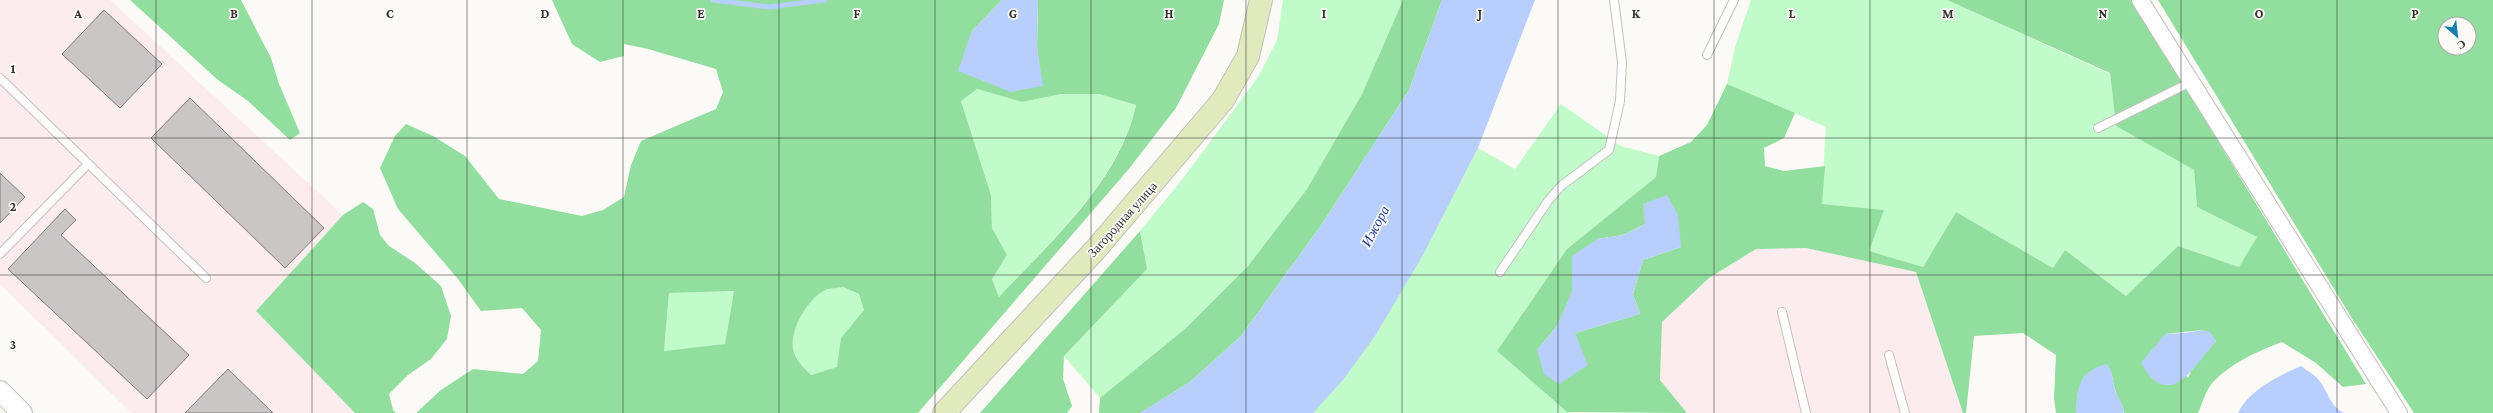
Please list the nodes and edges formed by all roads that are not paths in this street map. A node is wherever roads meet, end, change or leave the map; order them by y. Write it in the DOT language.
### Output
graph roads {
  1 [pos="1260,0"];
  2 [pos="1614,0"];
  3 [pos="1734,0"];
  4 [pos="2140,0"];
  5 [pos="1707,55"];
  6 [pos="0,78"];
  7 [pos="2191,82"];
  8 [pos="2098,128"];
  9 [pos="88,164"];
  10 [pos="0,254"];
  11 [pos="1500,272"];
  12 [pos="206,278"];
  13 [pos="1782,312"];
  14 [pos="1889,355"];
  15 [pos="0,391"];
  16 [pos="22,413"];
  17 [pos="944,413"];
  18 [pos="1806,413"];
  19 [pos="1905,413"];
  20 [pos="2399,413"];
  1 -- 17 [label="main road, Загородная улица"];
  2 -- 11 [label="lane"];
  3 -- 5 [label="lane"];
  4 -- 7 [label="street"];
  6 -- 9 [label="lane"];
  7 -- 8 [label="lane"];
  7 -- 20 [label="street"];
  9 -- 10 [label="lane"];
  9 -- 12 [label="lane"];
  13 -- 18 [label="lane"];
  14 -- 19 [label="lane"];
  15 -- 16 [label="street"];
}
